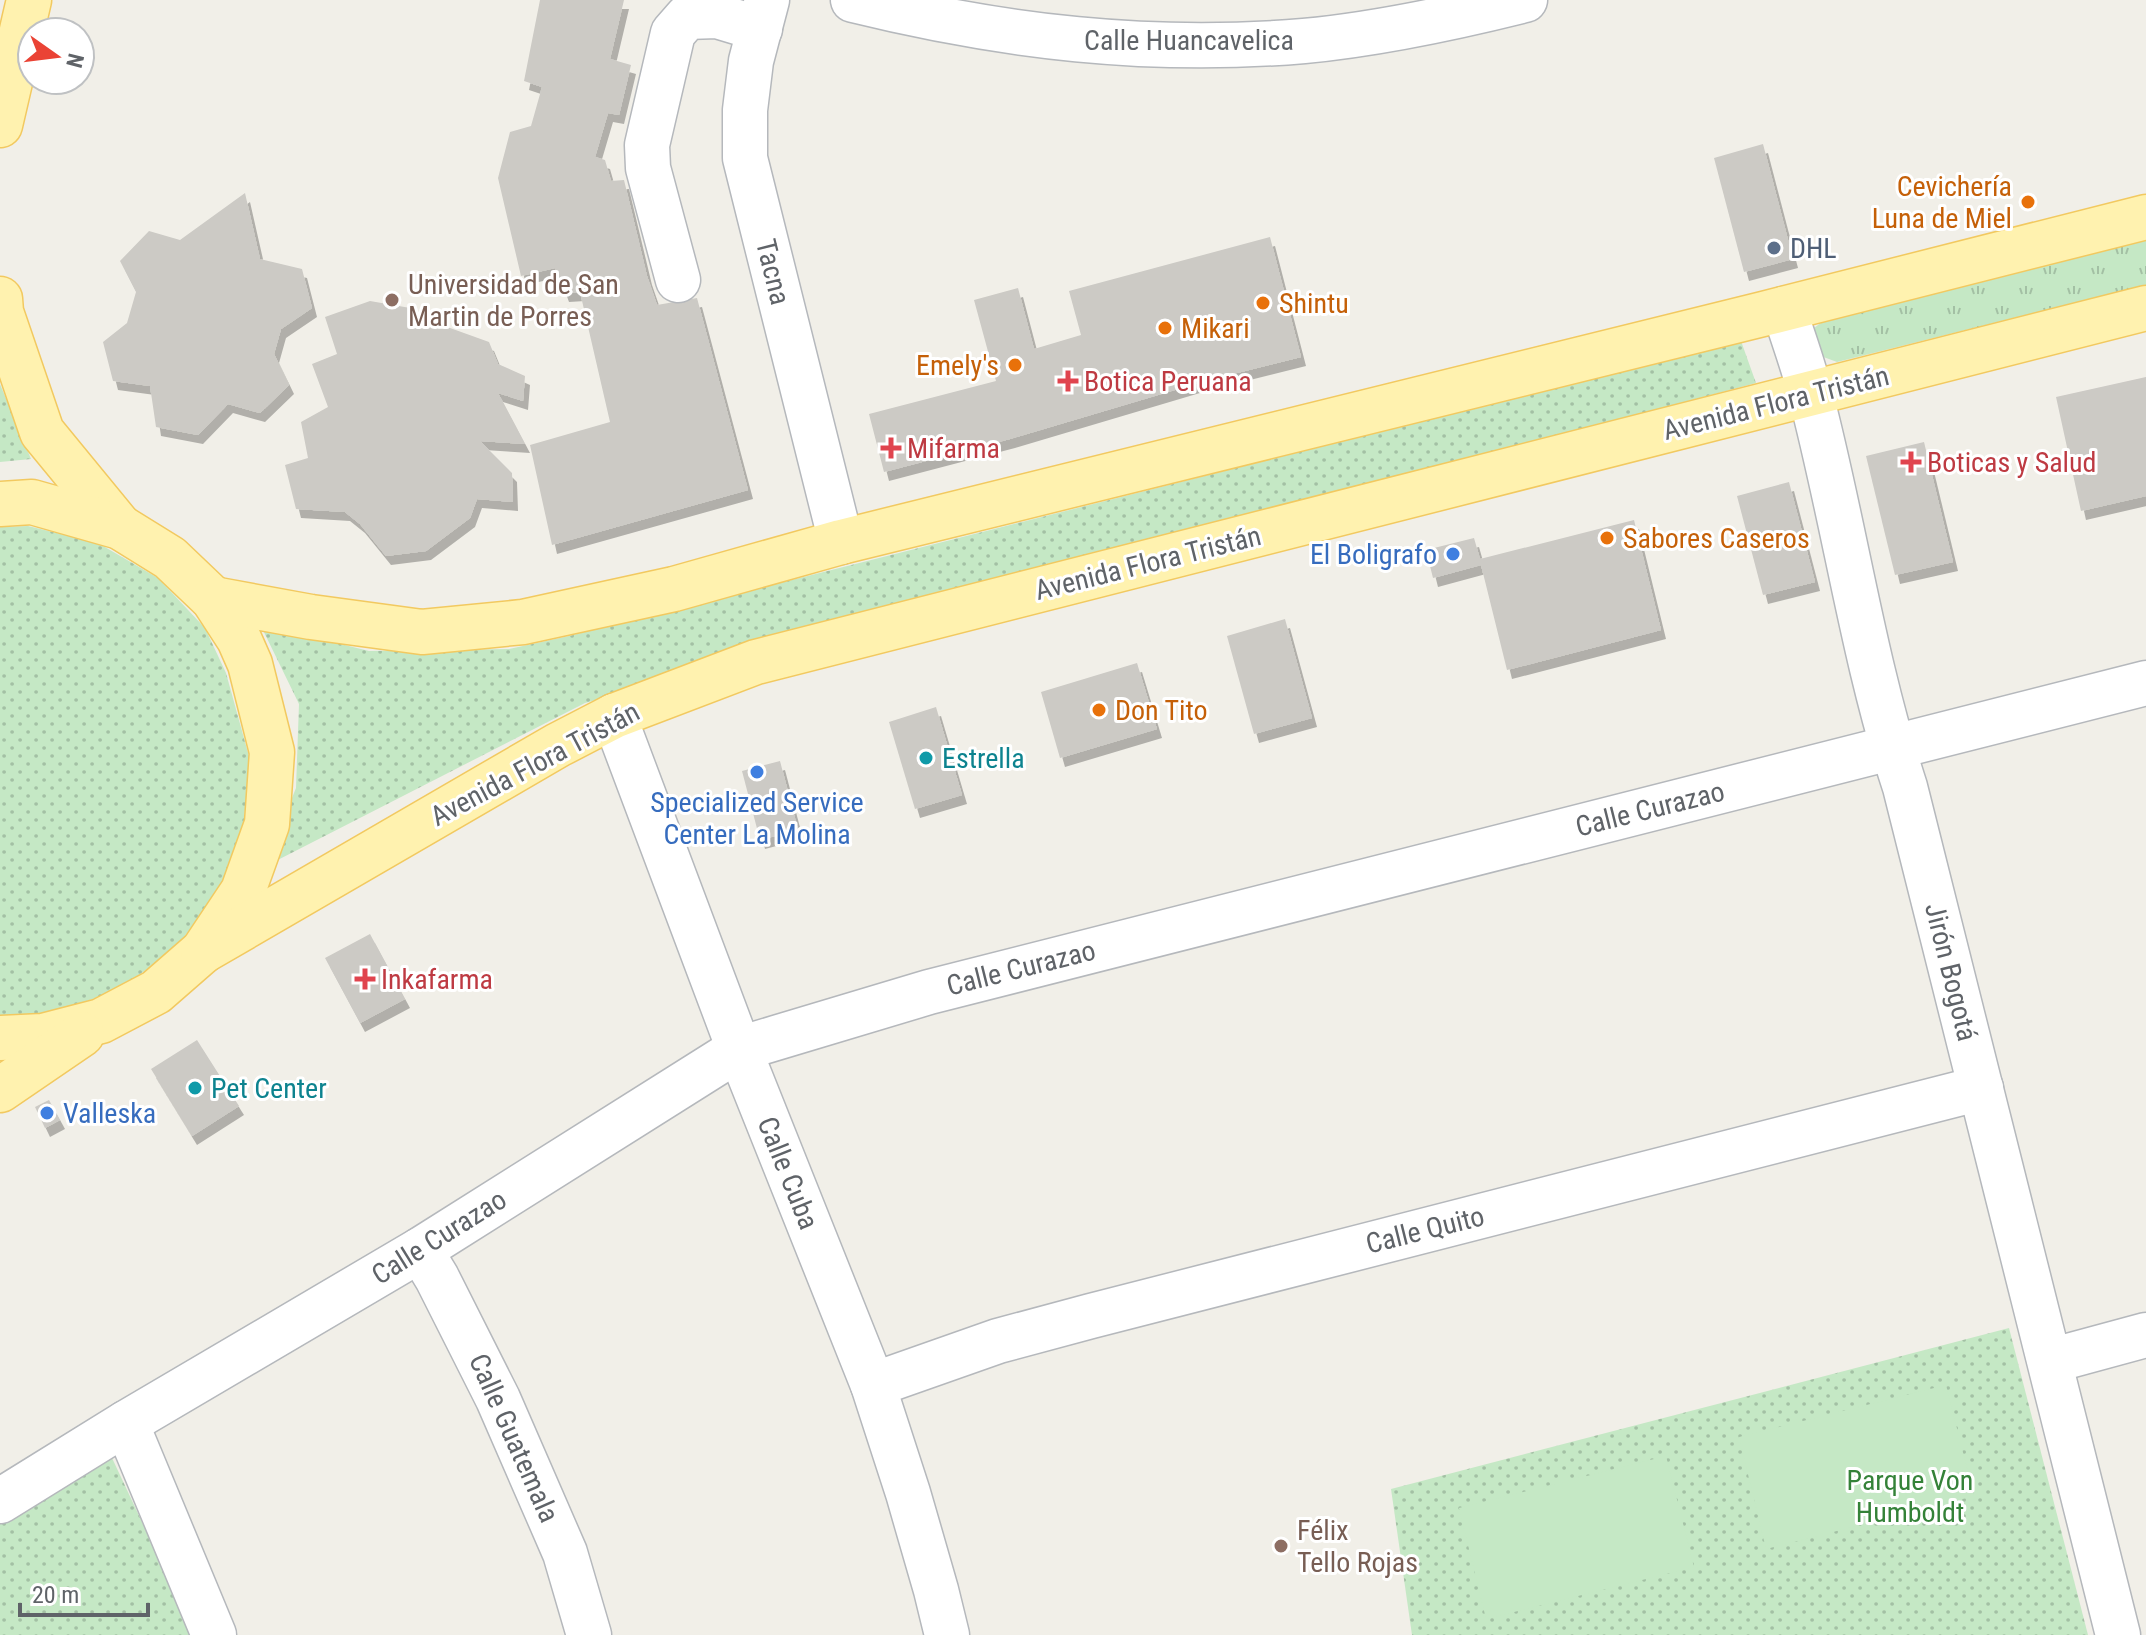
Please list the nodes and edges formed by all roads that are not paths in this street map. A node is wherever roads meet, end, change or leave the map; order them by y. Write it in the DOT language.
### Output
graph roads {
  1 [pos="29,0"];
  2 [pos="853,0"];
  3 [pos="1525,0"];
  4 [pos="763,15"];
  5 [pos="0,125"];
  6 [pos="2146,217"];
  7 [pos="678,280"];
  8 [pos="0,299"];
  9 [pos="2146,308"];
  10 [pos="1784,309"];
  11 [pos="1811,394"];
  12 [pos="0,504"];
  13 [pos="120,527"];
  14 [pos="841,542"];
  15 [pos="213,599"];
  16 [pos="2146,683"];
  17 [pos="614,716"];
  18 [pos="1892,748"];
  19 [pos="203,951"];
  20 [pos="101,1021"];
  21 [pos="0,1038"];
  22 [pos="739,1049"];
  23 [pos="1981,1088"];
  24 [pos="0,1090"];
  25 [pos="420,1250"];
  26 [pos="2146,1335"];
  27 [pos="2050,1361"];
  28 [pos="873,1385"];
  29 [pos="126,1423"];
  30 [pos="0,1501"];
  31 [pos="214,1635"];
  32 [pos="589,1635"];
  33 [pos="947,1635"];
  34 [pos="2118,1635"];
  1 -- 5 [label="main road"];
  2 -- 3 [label="street, Calle Huancavelica"];
  4 -- 7 [label="street"];
  4 -- 14 [label="street, Tacna"];
  6 -- 10 [label="main road"];
  8 -- 13 [label="main road"];
  9 -- 11 [label="main road, Avenida Flora Tristán"];
  10 -- 11 [label="street, Jirón Bogotá"];
  10 -- 14 [label="main road"];
  11 -- 17 [label="main road, Avenida Flora Tristán"];
  11 -- 18 [label="street, Jirón Bogotá"];
  12 -- 13 [label="main road"];
  13 -- 15 [label="main road"];
  14 -- 15 [label="main road"];
  15 -- 19 [label="main road"];
  16 -- 18 [label="street, Calle Curazao"];
  17 -- 19 [label="main road, Avenida Flora Tristán"];
  17 -- 22 [label="street, Calle Cuba"];
  18 -- 22 [label="street, Calle Curazao"];
  18 -- 23 [label="street, Jirón Bogotá"];
  19 -- 20 [label="main road"];
  20 -- 21 [label="main road"];
  20 -- 24 [label="main road"];
  22 -- 25 [label="street, Calle Curazao"];
  22 -- 28 [label="street, Calle Cuba"];
  23 -- 27 [label="street, Jirón Bogotá"];
  23 -- 28 [label="street, Calle Quito"];
  25 -- 29 [label="street, Calle Curazao"];
  25 -- 32 [label="street, Calle Guatemala"];
  26 -- 27 [label="street"];
  27 -- 34 [label="street, Jirón Bogotá"];
  28 -- 33 [label="street, Calle Cuba"];
  29 -- 30 [label="street, Calle Curazao"];
  29 -- 31 [label="street"];
}
